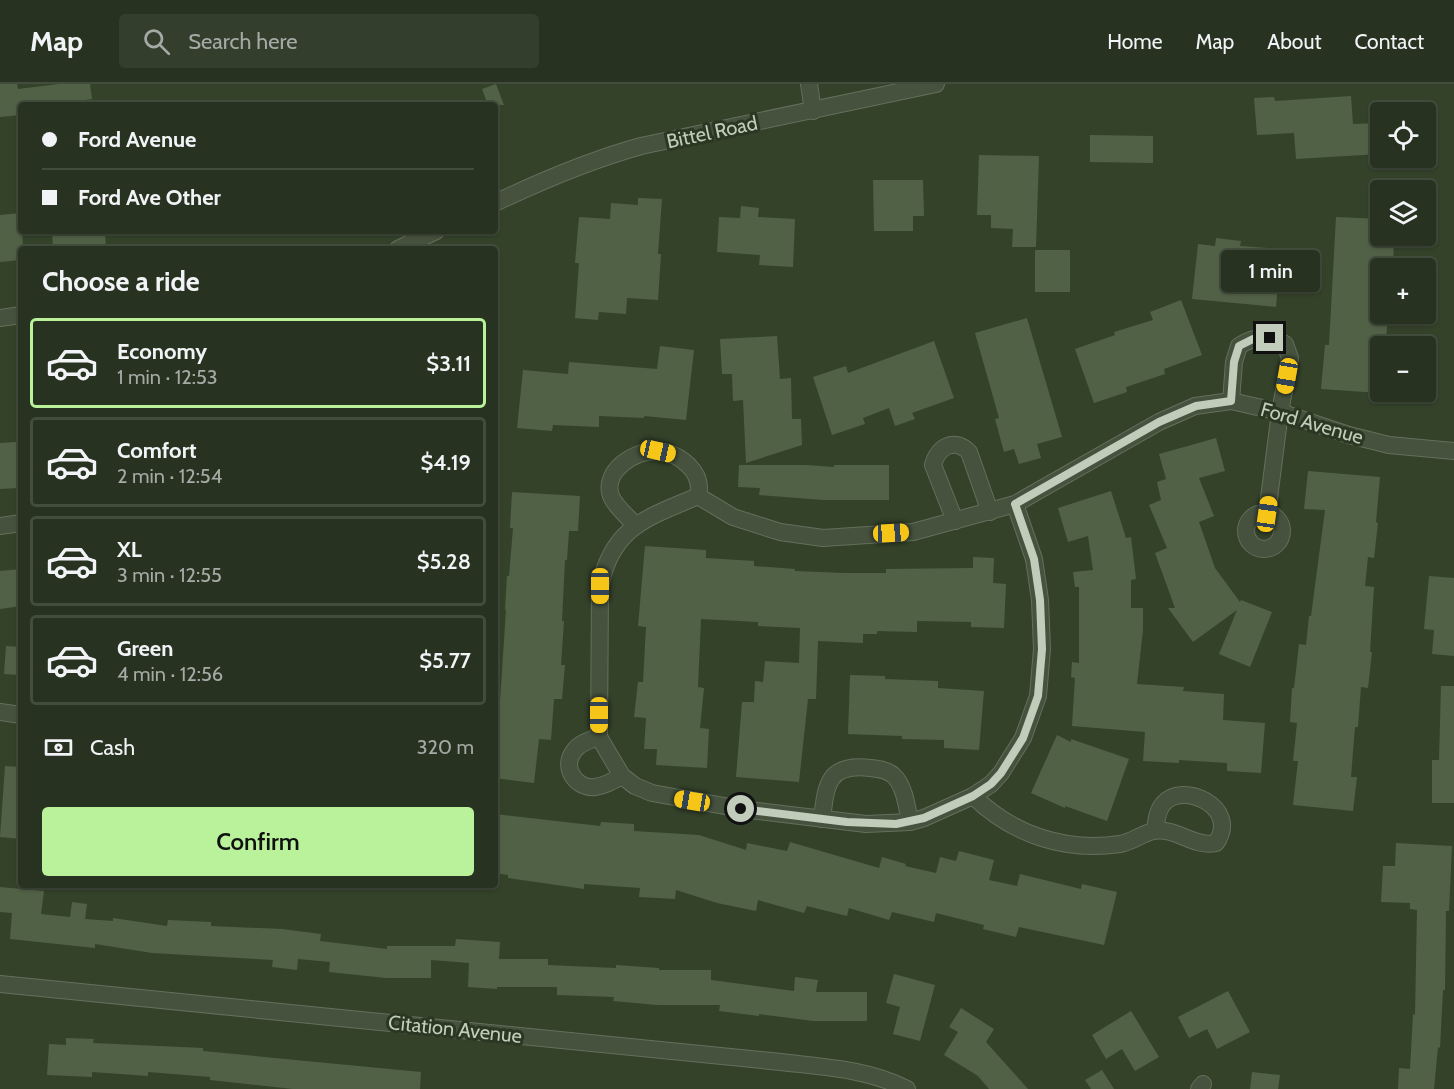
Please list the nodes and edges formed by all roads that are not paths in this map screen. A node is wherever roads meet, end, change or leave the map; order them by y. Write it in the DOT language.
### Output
graph roads {
  1 [pos="809,84"];
  2 [pos="936,84"];
  3 [pos="813,111"];
  4 [pos="498,202"];
  5 [pos="430,234"];
  6 [pos="404,246"];
  7 [pos="18,315"];
  8 [pos="0,318"];
  9 [pos="1231,401"];
  10 [pos="1280,412"];
  11 [pos="1454,451"];
  12 [pos="698,496"];
  13 [pos="1015,504"];
  14 [pos="990,512"];
  15 [pos="1267,514"];
  16 [pos="955,521"];
  17 [pos="18,523"];
  18 [pos="635,525"];
  19 [pos="0,526"];
  20 [pos="0,712"];
  21 [pos="18,715"];
  22 [pos="599,737"];
  23 [pos="622,776"];
  24 [pos="973,796"];
  25 [pos="822,819"];
  26 [pos="910,822"];
  27 [pos="1155,831"];
  28 [pos="0,984"];
  29 [pos="907,1089"];
  1 -- 3 [label="street"];
  2 -- 3 [label="street, Bittel Road"];
  3 -- 4 [label="street, Bittel Road"];
  5 -- 6 [label="street"];
  7 -- 8 [label="street"];
  9 -- 10 [label="street, Ford Avenue"];
  9 -- 10 [label="street"];
  9 -- 13 [label="street, Ford Avenue"];
  10 -- 11 [label="street, Ford Avenue"];
  10 -- 15 [label="street"];
  12 -- 16 [label="street, Ford Avenue"];
  12 -- 18 [label="street"];
  12 -- 18 [label="street"];
  13 -- 14 [label="street, Ford Avenue"];
  13 -- 24 [label="street"];
  14 -- 16 [label="street, Ford Avenue"];
  14 -- 16 [label="street"];
  17 -- 19 [label="street"];
  18 -- 22 [label="street"];
  20 -- 21 [label="street"];
  22 -- 23 [label="street"];
  22 -- 23 [label="street"];
  23 -- 25 [label="street"];
  24 -- 26 [label="street"];
  24 -- 27 [label="street"];
  25 -- 26 [label="street"];
  25 -- 26 [label="street"];
  28 -- 29 [label="street, Citation Avenue"];
}
